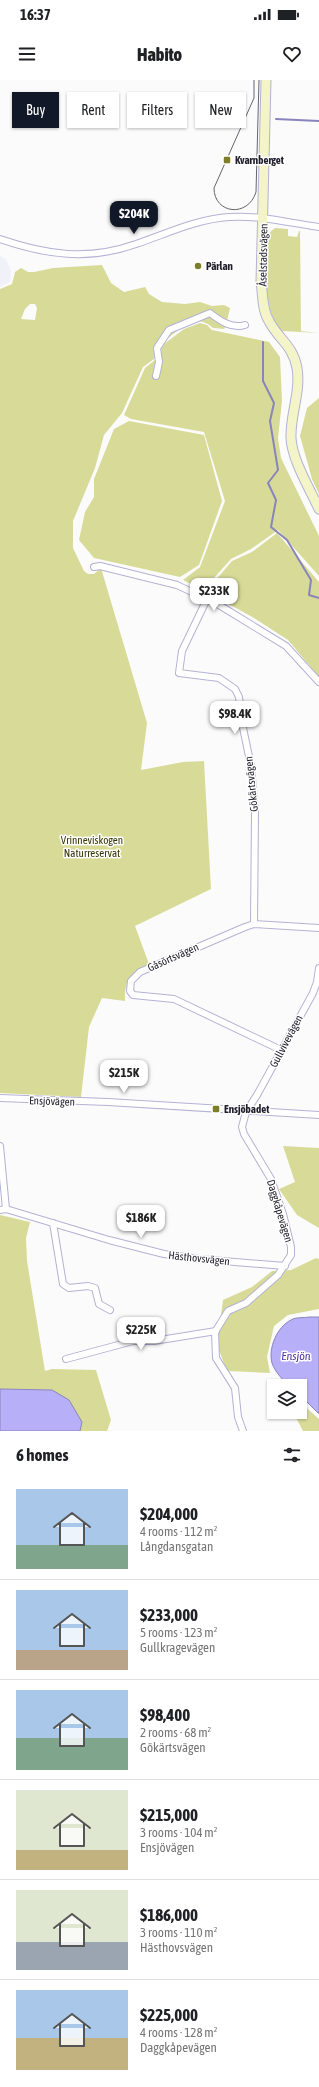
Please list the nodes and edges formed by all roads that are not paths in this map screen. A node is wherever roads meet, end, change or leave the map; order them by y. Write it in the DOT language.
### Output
graph roads {
  1 [pos="266,80"];
  2 [pos="264,217"];
  3 [pos="319,227"];
  4 [pos="0,239"];
  5 [pos="245,325"];
  6 [pos="156,376"];
  7 [pos="319,509"];
  8 [pos="94,567"];
  9 [pos="207,599"];
  10 [pos="319,682"];
  11 [pos="254,924"];
  12 [pos="319,928"];
  13 [pos="319,968"];
  14 [pos="282,1050"];
  15 [pos="0,1098"];
  16 [pos="246,1112"];
  17 [pos="319,1115"];
  18 [pos="0,1146"];
  19 [pos="3,1209"];
  20 [pos="53,1223"];
  21 [pos="285,1266"];
  22 [pos="110,1310"];
  23 [pos="216,1331"];
  24 [pos="66,1359"];
  25 [pos="243,1431"];
  1 -- 2 [label="street, Åselstadsvägen"];
  2 -- 3 [label="street"];
  2 -- 4 [label="street"];
  2 -- 7 [label="street, Åselstadsvägen"];
  5 -- 6 [label="street"];
  8 -- 9 [label="street"];
  9 -- 10 [label="street"];
  9 -- 11 [label="street, Gökärtsvägen"];
  11 -- 12 [label="street, Gåsörtsvägen"];
  11 -- 14 [label="street, Gåsörtsvägen"];
  13 -- 14 [label="street, Gullvivevägen"];
  14 -- 16 [label="street, Gullvivevägen"];
  15 -- 16 [label="street, Ensjövägen"];
  16 -- 17 [label="street, Ensjövägen"];
  16 -- 21 [label="street, Daggkåpevägen"];
  18 -- 19 [label="street"];
  19 -- 20 [label="street, Hästhovsvägen"];
  20 -- 21 [label="street, Hästhovsvägen"];
  20 -- 22 [label="street"];
  21 -- 23 [label="street, Daggkåpevägen"];
  23 -- 24 [label="street"];
  23 -- 25 [label="street, Daggkåpevägen"];
}
